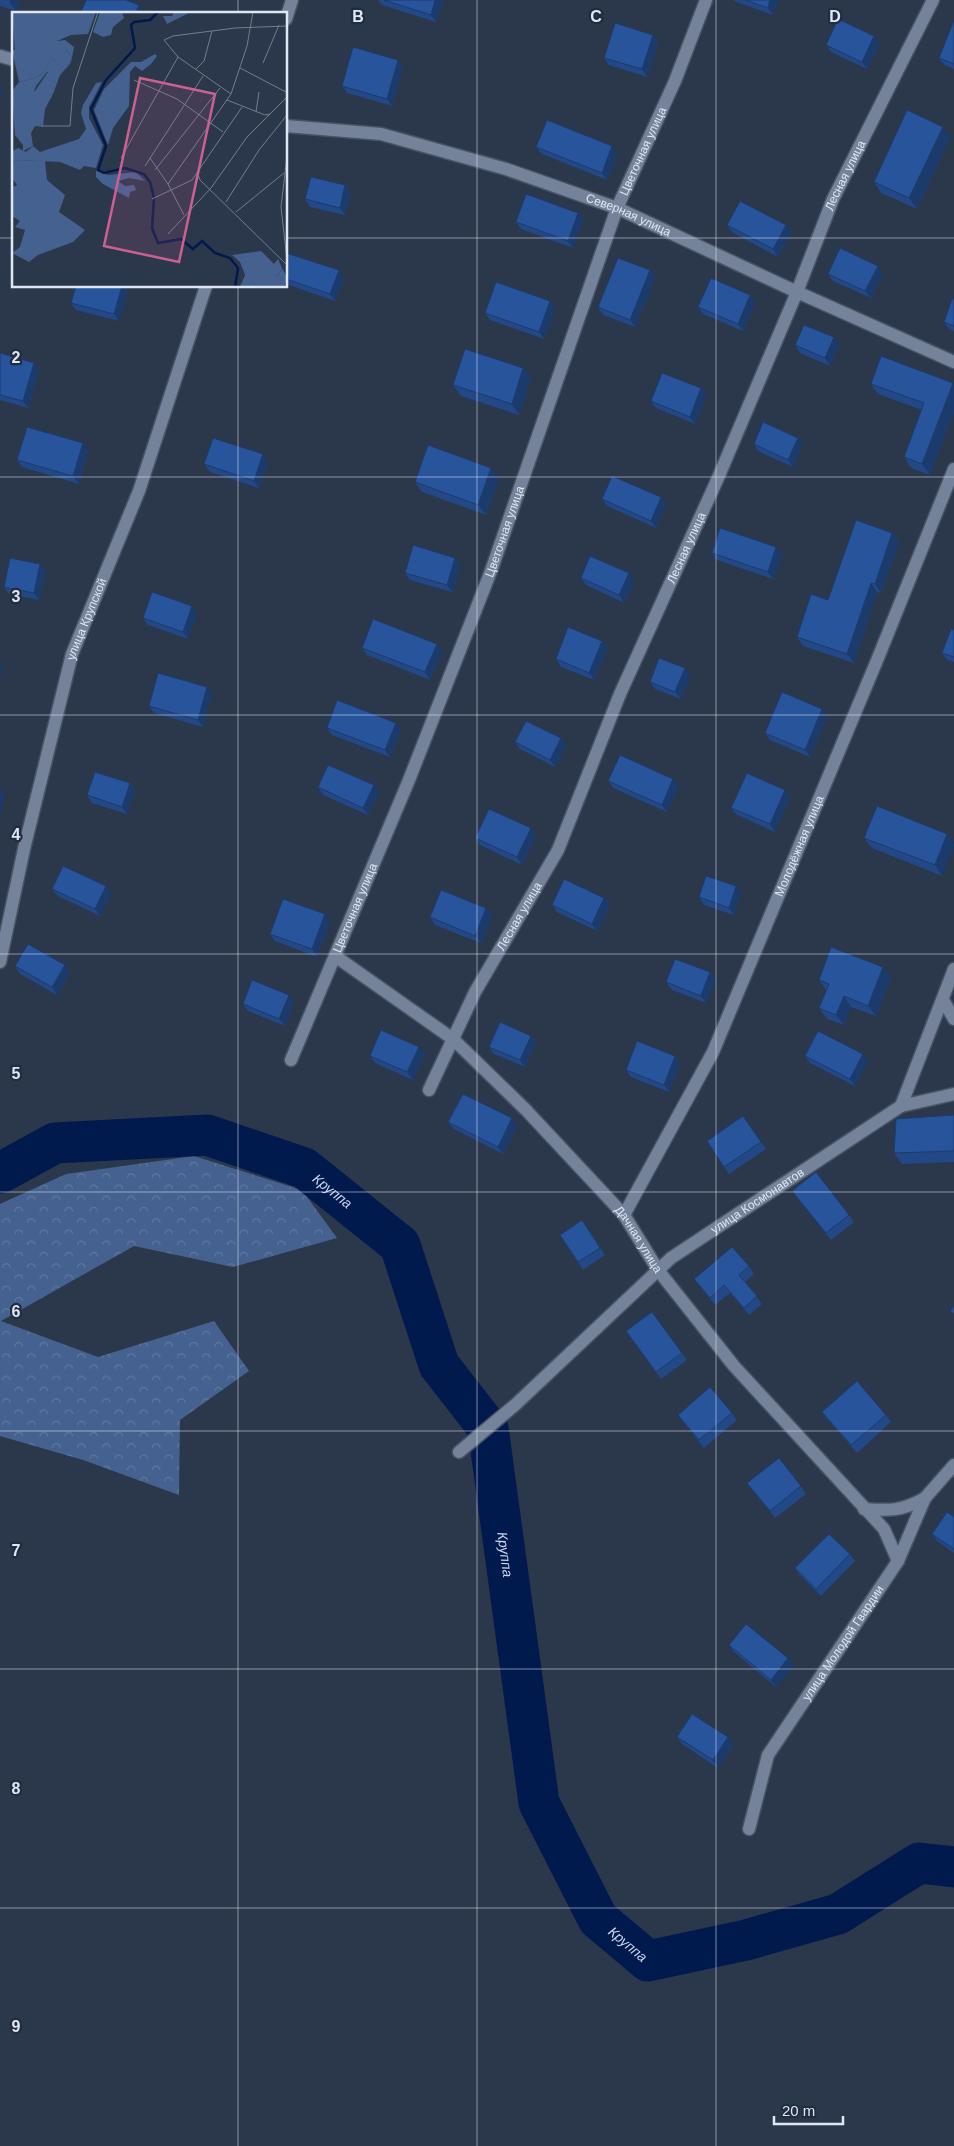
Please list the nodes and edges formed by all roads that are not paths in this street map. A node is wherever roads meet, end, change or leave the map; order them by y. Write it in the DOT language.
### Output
graph roads {
  1 [pos="292,0"];
  2 [pos="706,0"];
  3 [pos="933,0"];
  4 [pos="288,13"];
  5 [pos="288,126"];
  6 [pos="616,208"];
  7 [pos="205,288"];
  8 [pos="798,292"];
  9 [pos="954,362"];
  10 [pos="954,469"];
  11 [pos="335,956"];
  12 [pos="0,962"];
  13 [pos="954,969"];
  14 [pos="943,1000"];
  15 [pos="954,1019"];
  16 [pos="453,1039"];
  17 [pos="290,1060"];
  18 [pos="429,1090"];
  19 [pos="954,1094"];
  20 [pos="901,1106"];
  21 [pos="624,1215"];
  22 [pos="658,1270"];
  23 [pos="460,1452"];
  24 [pos="954,1465"];
  25 [pos="926,1498"];
  26 [pos="864,1509"];
  27 [pos="898,1562"];
  28 [pos="749,1829"];
  1 -- 4 [label="street"];
  2 -- 6 [label="street, Цветочная улица"];
  3 -- 8 [label="street, Лесная улица"];
  5 -- 6 [label="street, Северная улица"];
  6 -- 8 [label="street, Северная улица"];
  6 -- 11 [label="street, Цветочная улица"];
  7 -- 12 [label="street, улица Крупской"];
  8 -- 9 [label="street, Северная улица"];
  8 -- 16 [label="street, Лесная улица"];
  10 -- 21 [label="street, Молодёжная улица"];
  11 -- 16 [label="street, Дачная улица"];
  11 -- 17 [label="street, Цветочная улица"];
  13 -- 14 [label="street"];
  14 -- 15 [label="street"];
  14 -- 20 [label="street"];
  16 -- 18 [label="street, Лесная улица"];
  16 -- 21 [label="street, Дачная улица"];
  19 -- 20 [label="street"];
  20 -- 22 [label="street, улица Космонавтов"];
  21 -- 22 [label="street, Дачная улица"];
  22 -- 23 [label="street, улица Космонавтов"];
  22 -- 26 [label="street, Дачная улица"];
  24 -- 25 [label="street, улица Молодой Гвардии"];
  25 -- 26 [label="street"];
  25 -- 27 [label="street, улица Молодой Гвардии"];
  26 -- 27 [label="street, Дачная улица"];
  27 -- 28 [label="street, улица Молодой Гвардии"];
}
